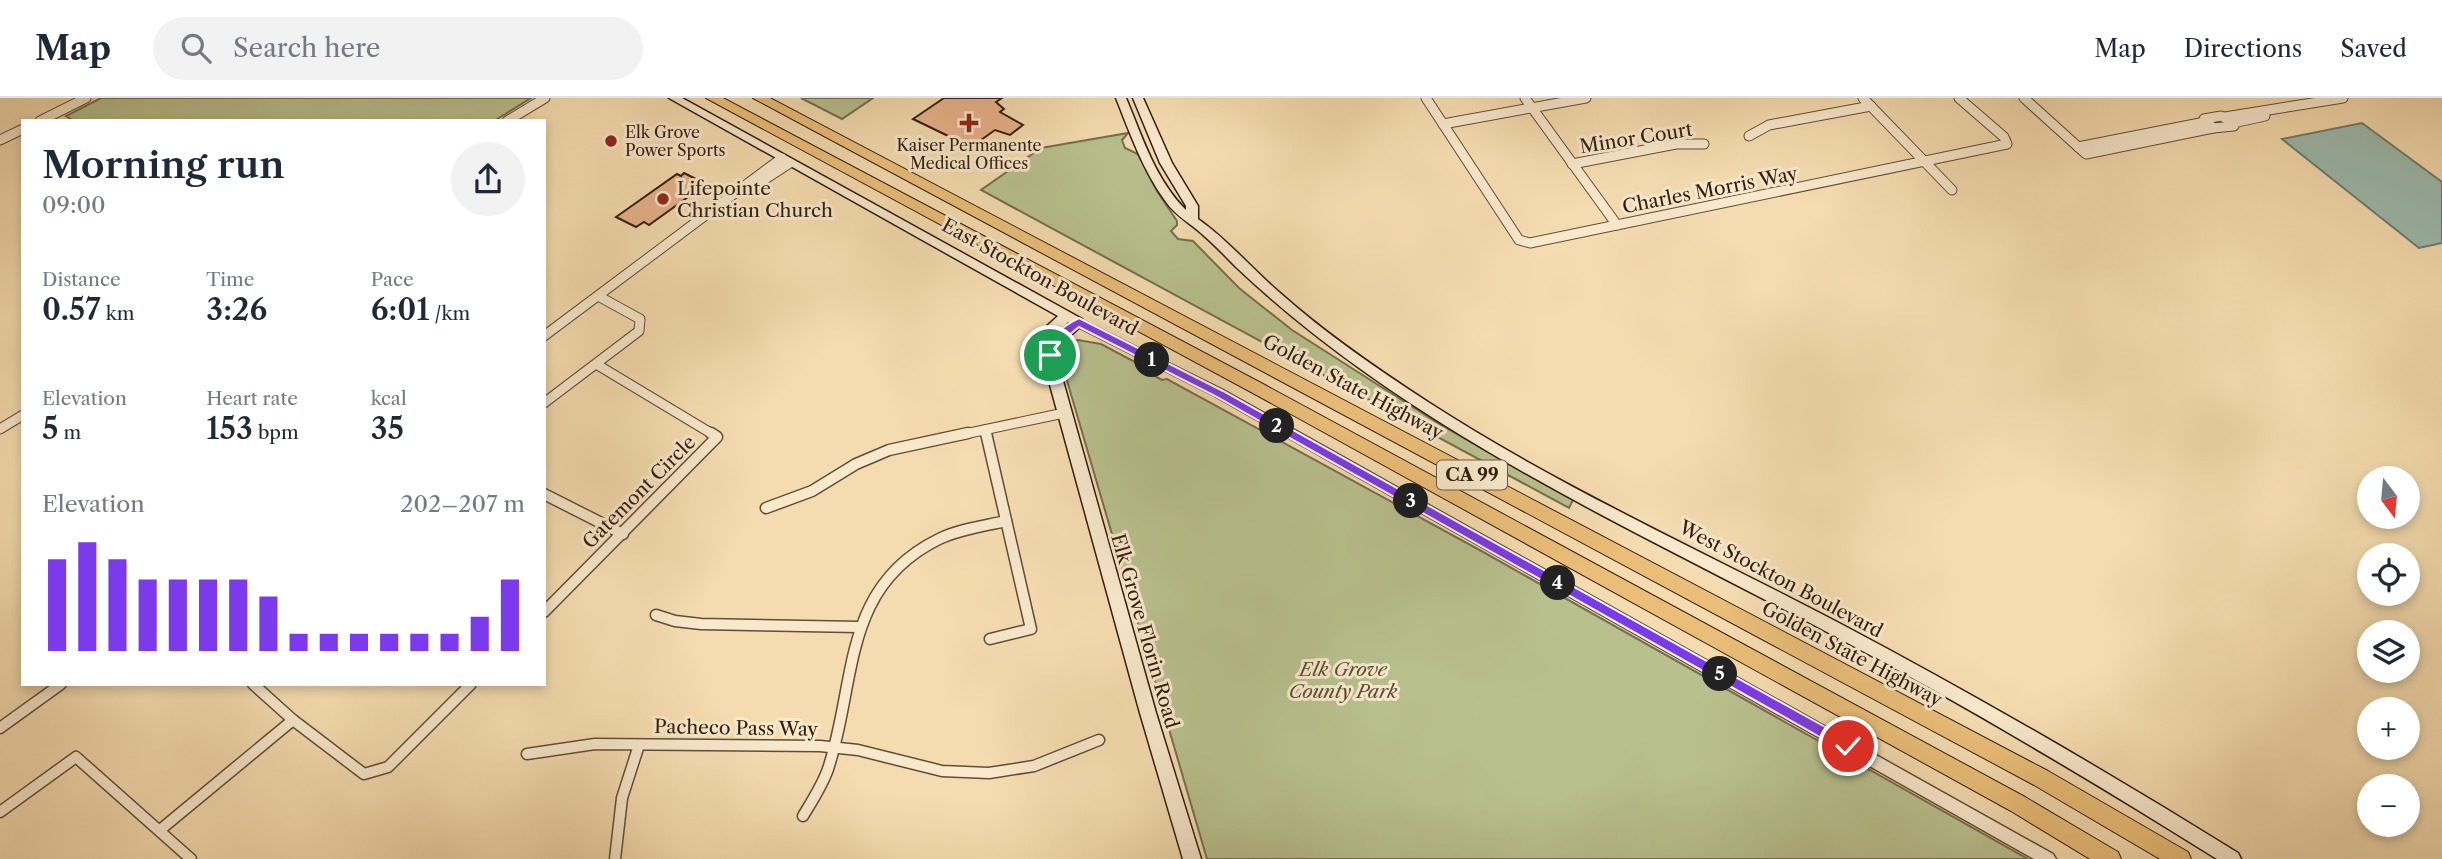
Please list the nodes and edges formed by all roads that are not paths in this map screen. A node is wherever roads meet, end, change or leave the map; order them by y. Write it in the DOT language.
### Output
graph roads {
  1 [pos="86,98"];
  2 [pos="545,98"];
  3 [pos="674,98"];
  4 [pos="713,98"];
  5 [pos="760,98"];
  6 [pos="1138,98"];
  7 [pos="1426,98"];
  8 [pos="1525,98"];
  9 [pos="1586,98"];
  10 [pos="1863,98"];
  11 [pos="1959,98"];
  12 [pos="2024,98"];
  13 [pos="2308,98"];
  14 [pos="2343,98"];
  15 [pos="1123,102"];
  16 [pos="2316,104"];
  17 [pos="1871,106"];
  18 [pos="2303,106"];
  19 [pos="1532,108"];
  20 [pos="2225,117"];
  21 [pos="44,119"];
  22 [pos="511,119"];
  23 [pos="2205,122"];
  24 [pos="2233,123"];
  25 [pos="1443,124"];
  26 [pos="2213,128"];
  27 [pos="21,130"];
  28 [pos="1749,136"];
  29 [pos="1154,137"];
  30 [pos="0,140"];
  31 [pos="1140,142"];
  32 [pos="1704,144"];
  33 [pos="2078,147"];
  34 [pos="786,160"];
  35 [pos="1925,162"];
  36 [pos="1572,164"];
  37 [pos="1171,175"];
  38 [pos="1952,190"];
  39 [pos="1193,218"];
  40 [pos="1617,225"];
  41 [pos="600,297"];
  42 [pos="1072,319"];
  43 [pos="546,336"];
  44 [pos="596,364"];
  45 [pos="546,402"];
  46 [pos="1064,413"];
  47 [pos="21,416"];
  48 [pos="0,429"];
  49 [pos="985,430"];
  50 [pos="546,495"];
  51 [pos="766,508"];
  52 [pos="1006,521"];
  53 [pos="623,534"];
  54 [pos="546,610"];
  55 [pos="656,615"];
  56 [pos="859,626"];
  57 [pos="990,639"];
  58 [pos="58,686"];
  59 [pos="255,686"];
  60 [pos="469,686"];
  61 [pos="293,720"];
  62 [pos="0,728"];
  63 [pos="1099,740"];
  64 [pos="639,745"];
  65 [pos="833,747"];
  66 [pos="527,754"];
  67 [pos="0,812"];
  68 [pos="803,816"];
  69 [pos="160,830"];
  70 [pos="191,859"];
  71 [pos="615,859"];
  72 [pos="1192,859"];
  73 [pos="2048,859"];
  74 [pos="2110,859"];
  75 [pos="2180,859"];
  76 [pos="2232,859"];
  1 -- 21 [label="street"];
  2 -- 22 [label="street"];
  3 -- 34 [label="main road, East Stockton Boulevard"];
  4 -- 74 [label="highway, CA 99"];
  5 -- 75 [label="highway, Golden State Highway / CA 99"];
  6 -- 29 [label="main road"];
  7 -- 25 [label="street, Charles Morris Way"];
  8 -- 19 [label="street"];
  9 -- 19 [label="street"];
  10 -- 17 [label="street"];
  11 -- 35 [label="street, Charles Morris Way"];
  12 -- 33 [label="street"];
  13 -- 16 [label="street"];
  14 -- 16 [label="street"];
  15 -- 29 [label="main road"];
  15 -- 31 [label="main road"];
  16 -- 18 [label="street"];
  17 -- 28 [label="street"];
  17 -- 35 [label="street"];
  18 -- 20 [label="street"];
  18 -- 24 [label="street"];
  19 -- 25 [label="street"];
  19 -- 36 [label="street"];
  20 -- 23 [label="street"];
  20 -- 24 [label="street"];
  23 -- 26 [label="street"];
  23 -- 33 [label="street"];
  24 -- 26 [label="street"];
  25 -- 40 [label="street, Charles Morris Way"];
  26 -- 33 [label="street"];
  27 -- 30 [label="street"];
  29 -- 37 [label="main road"];
  31 -- 37 [label="main road"];
  31 -- 39 [label="main road, West Stockton Boulevard"];
  32 -- 36 [label="street, Minor Court"];
  34 -- 41 [label="street"];
  34 -- 42 [label="main road, East Stockton Boulevard"];
  35 -- 38 [label="street"];
  35 -- 40 [label="street, Charles Morris Way"];
  36 -- 40 [label="street"];
  37 -- 39 [label="main road"];
  39 -- 76 [label="main road, West Stockton Boulevard"];
  41 -- 43 [label="street"];
  41 -- 44 [label="street"];
  42 -- 46 [label="main road, Elk Grove Florin Road"];
  42 -- 73 [label="street, East Stockton Boulevard"];
  44 -- 45 [label="street"];
  44 -- 53 [label="street, Gatemont Circle"];
  46 -- 49 [label="street"];
  46 -- 72 [label="main road, Elk Grove Florin Road"];
  47 -- 48 [label="street"];
  49 -- 51 [label="street"];
  49 -- 52 [label="street"];
  50 -- 53 [label="street"];
  52 -- 56 [label="street"];
  52 -- 57 [label="street"];
  53 -- 54 [label="street, Gatemont Circle"];
  55 -- 56 [label="street"];
  56 -- 65 [label="street"];
  58 -- 62 [label="street"];
  59 -- 61 [label="street"];
  60 -- 61 [label="street"];
  61 -- 69 [label="street"];
  63 -- 65 [label="street, Pacheco Pass Way"];
  64 -- 65 [label="street, Pacheco Pass Way"];
  64 -- 66 [label="street, Pacheco Pass Way"];
  64 -- 71 [label="street"];
  65 -- 68 [label="street"];
  67 -- 69 [label="street"];
  69 -- 70 [label="street"];
}
